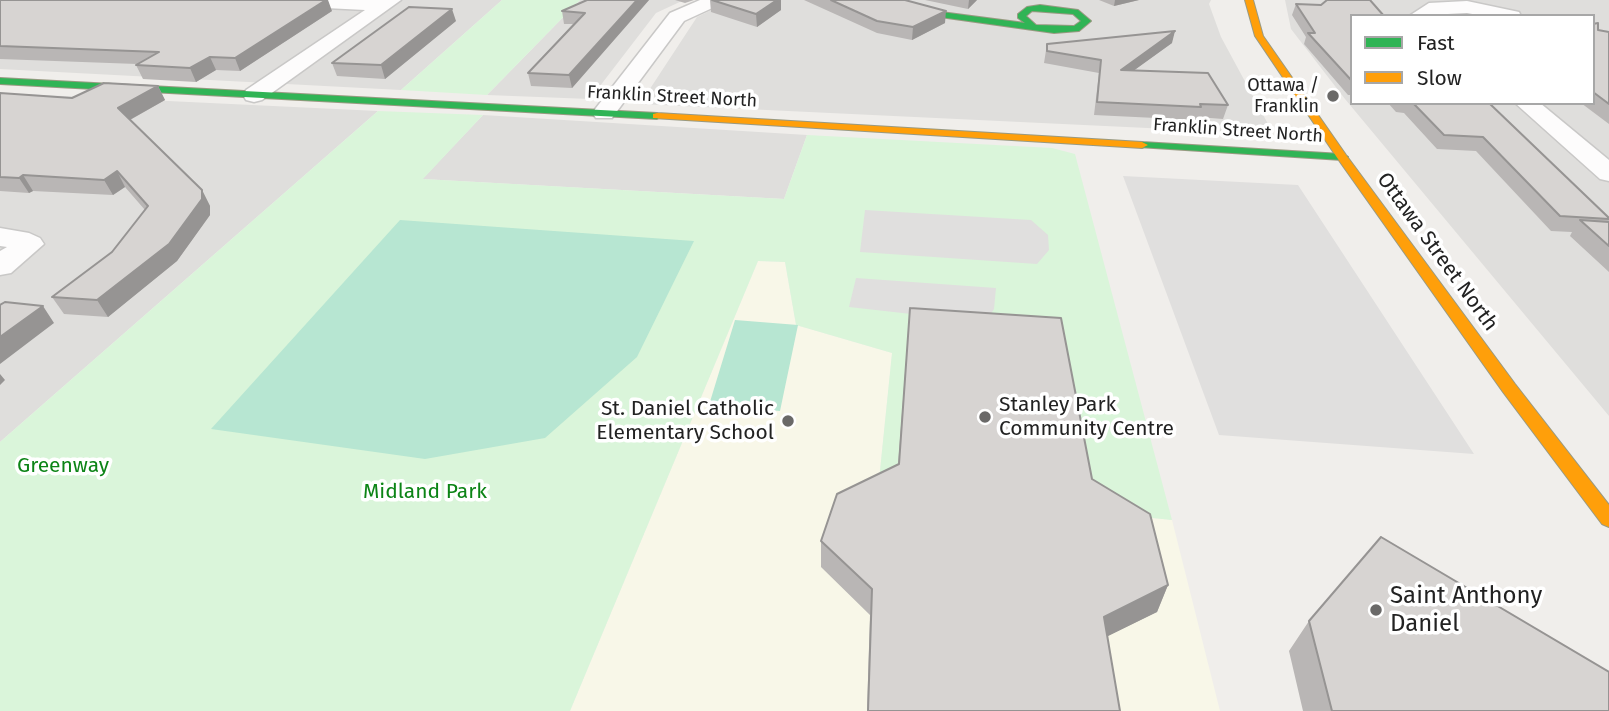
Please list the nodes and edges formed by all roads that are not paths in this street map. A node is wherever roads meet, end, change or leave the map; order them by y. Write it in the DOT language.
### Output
graph roads {
  1 [pos="267,0"];
  2 [pos="715,0"];
  3 [pos="891,0"];
  4 [pos="1250,0"];
  5 [pos="389,2"];
  6 [pos="1421,14"];
  7 [pos="1503,14"];
  8 [pos="1032,25"];
  9 [pos="0,81"];
  10 [pos="254,95"];
  11 [pos="1528,105"];
  12 [pos="604,113"];
  13 [pos="1342,157"];
  14 [pos="1609,173"];
  15 [pos="0,237"];
  16 [pos="0,266"];
  17 [pos="1609,519"];
  1 -- 5 [label="street"];
  2 -- 12 [label="street"];
  3 -- 8 [label="street"];
  4 -- 13 [label="street, Ottawa Street North"];
  5 -- 10 [label="street"];
  6 -- 7 [label="street"];
  9 -- 10 [label="street, Franklin Street North"];
  10 -- 12 [label="street, Franklin Street North"];
  11 -- 14 [label="street"];
  12 -- 13 [label="street, Franklin Street North"];
  13 -- 17 [label="street, Ottawa Street North"];
  15 -- 16 [label="street"];
}
